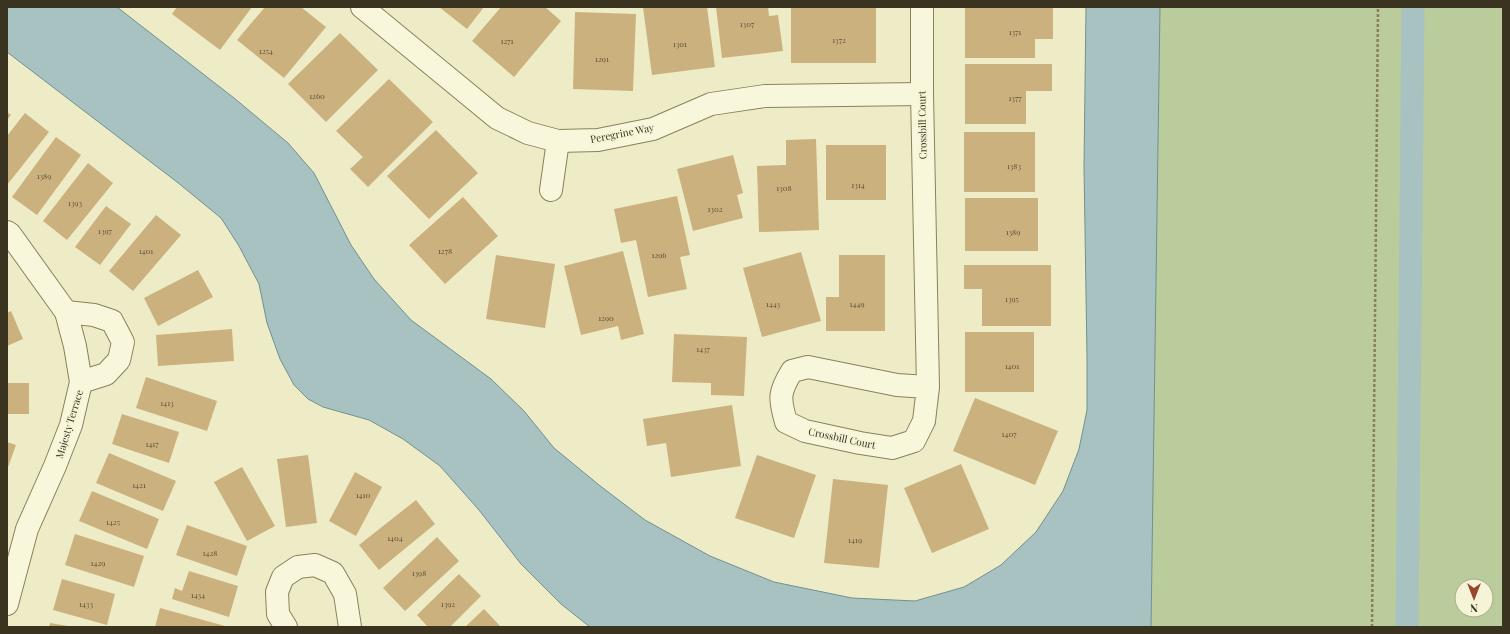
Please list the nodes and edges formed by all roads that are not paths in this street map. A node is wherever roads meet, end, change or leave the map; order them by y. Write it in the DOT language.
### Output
graph roads {
  1 [pos="362,7"];
  2 [pos="922,7"];
  3 [pos="922,94"];
  4 [pos="558,141"];
  5 [pos="551,190"];
  6 [pos="7,232"];
  7 [pos="66,312"];
  8 [pos="82,382"];
  9 [pos="928,387"];
  10 [pos="7,604"];
  11 [pos="286,627"];
  12 [pos="350,627"];
  1 -- 4 [label="street, Peregrine Way"];
  2 -- 3 [label="street, Crossbill Court"];
  3 -- 4 [label="street, Peregrine Way"];
  3 -- 9 [label="street, Crossbill Court"];
  4 -- 5 [label="street"];
  6 -- 7 [label="street, Majesty Terrace"];
  7 -- 8 [label="street, Majesty Terrace"];
  7 -- 8 [label="street"];
  8 -- 10 [label="street, Majesty Terrace"];
  9 -- 9 [label="street, Crossbill Court"];
  11 -- 12 [label="street"];
}
